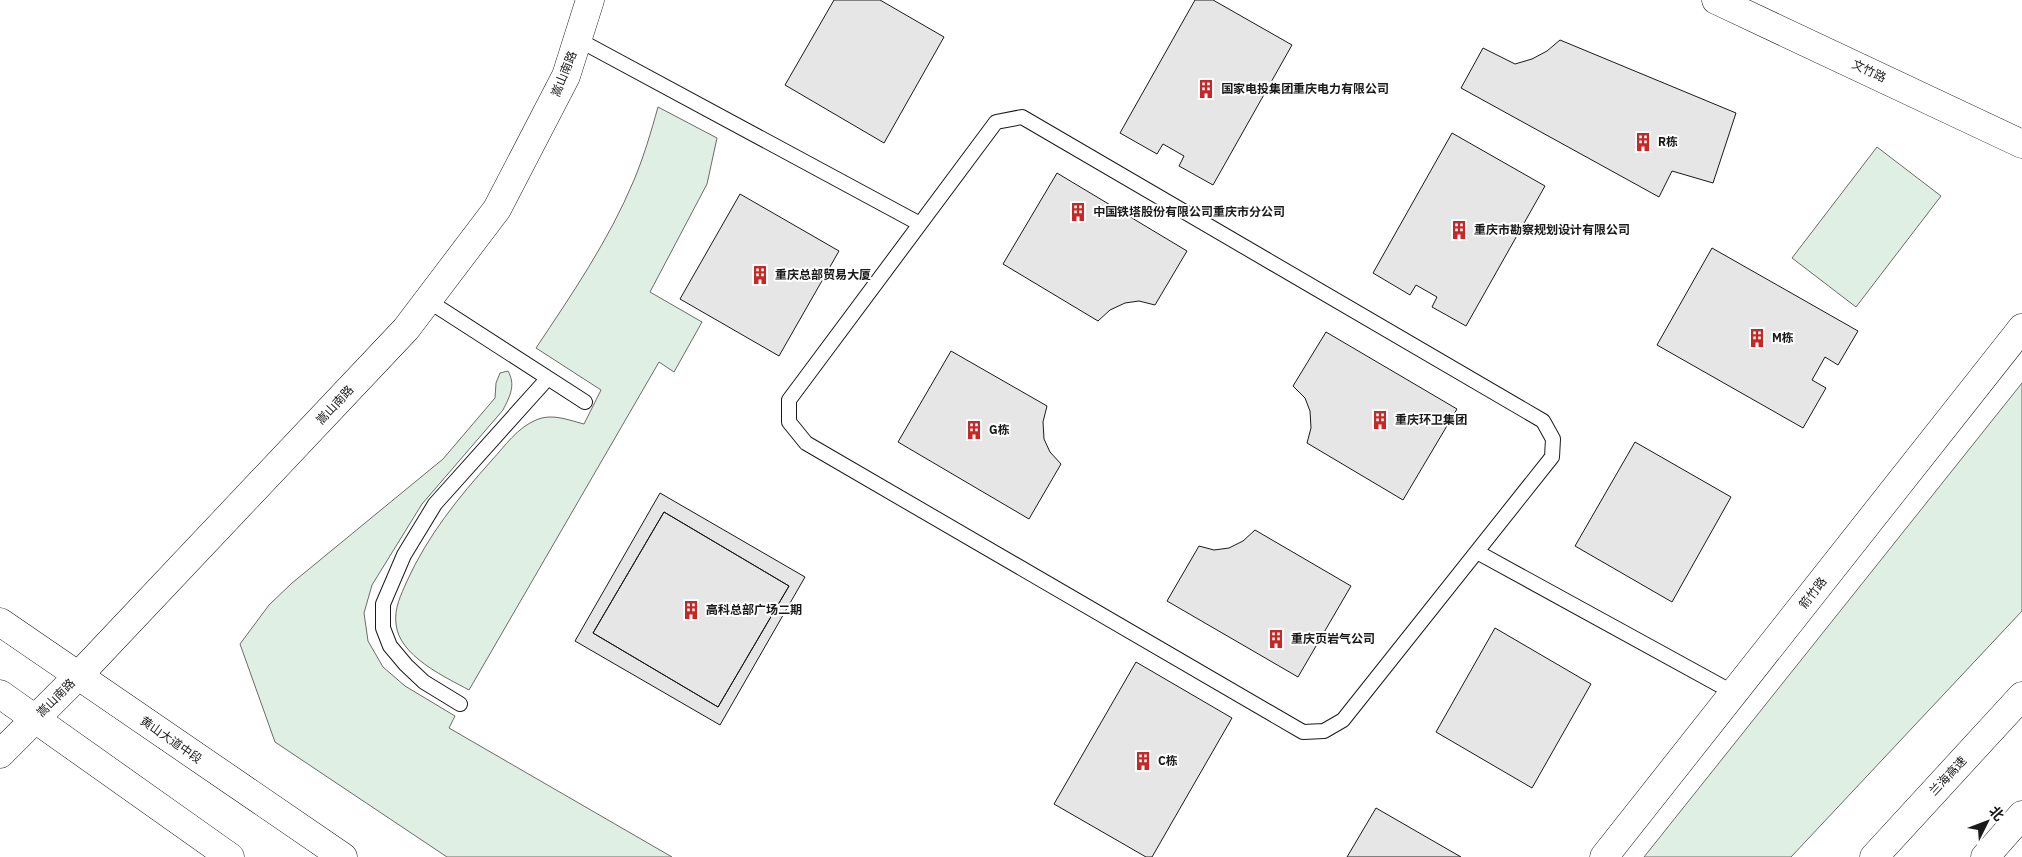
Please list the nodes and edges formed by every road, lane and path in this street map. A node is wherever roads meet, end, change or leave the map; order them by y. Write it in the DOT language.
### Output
graph roads {
  1 [pos="590,0"];
  2 [pos="1716,0"];
  3 [pos="577,39"];
  4 [pos="2022,144"];
  5 [pos="920,224"];
  6 [pos="428,300"];
  7 [pos="2022,328"];
  8 [pos="548,378"];
  9 [pos="585,402"];
  10 [pos="1476,552"];
  11 [pos="0,622"];
  12 [pos="78,676"];
  13 [pos="1734,693"];
  14 [pos="0,694"];
  15 [pos="2022,696"];
  16 [pos="460,704"];
  17 [pos="36,718"];
  18 [pos="0,754"];
  19 [pos="2022,815"];
  20 [pos="230,857"];
  21 [pos="343,857"];
  22 [pos="1604,857"];
  23 [pos="1874,857"];
  24 [pos="1985,857"];
  1 -- 3 [label="main road, 嵩山南路"];
  2 -- 4 [label="main road, 文竹路"];
  3 -- 5 [label="lane"];
  3 -- 6 [label="main road, 嵩山南路"];
  5 -- 10 [label="lane"];
  5 -- 10 [label="lane"];
  6 -- 8 [label="lane"];
  6 -- 12 [label="main road, 嵩山南路"];
  7 -- 13 [label="main road, 箭竹路"];
  8 -- 9 [label="lane"];
  8 -- 16 [label="lane"];
  10 -- 13 [label="lane"];
  11 -- 12 [label="main road, 黄山大道中段"];
  12 -- 17 [label="main road, 嵩山南路"];
  12 -- 21 [label="main road, 黄山大道中段"];
  13 -- 22 [label="main road, 箭竹路"];
  14 -- 17 [label="main road"];
  15 -- 23 [label="main road, 兰海高速"];
  17 -- 18 [label="main road, 嵩山南路"];
  17 -- 20 [label="main road"];
  19 -- 24 [label="main road"];
}
